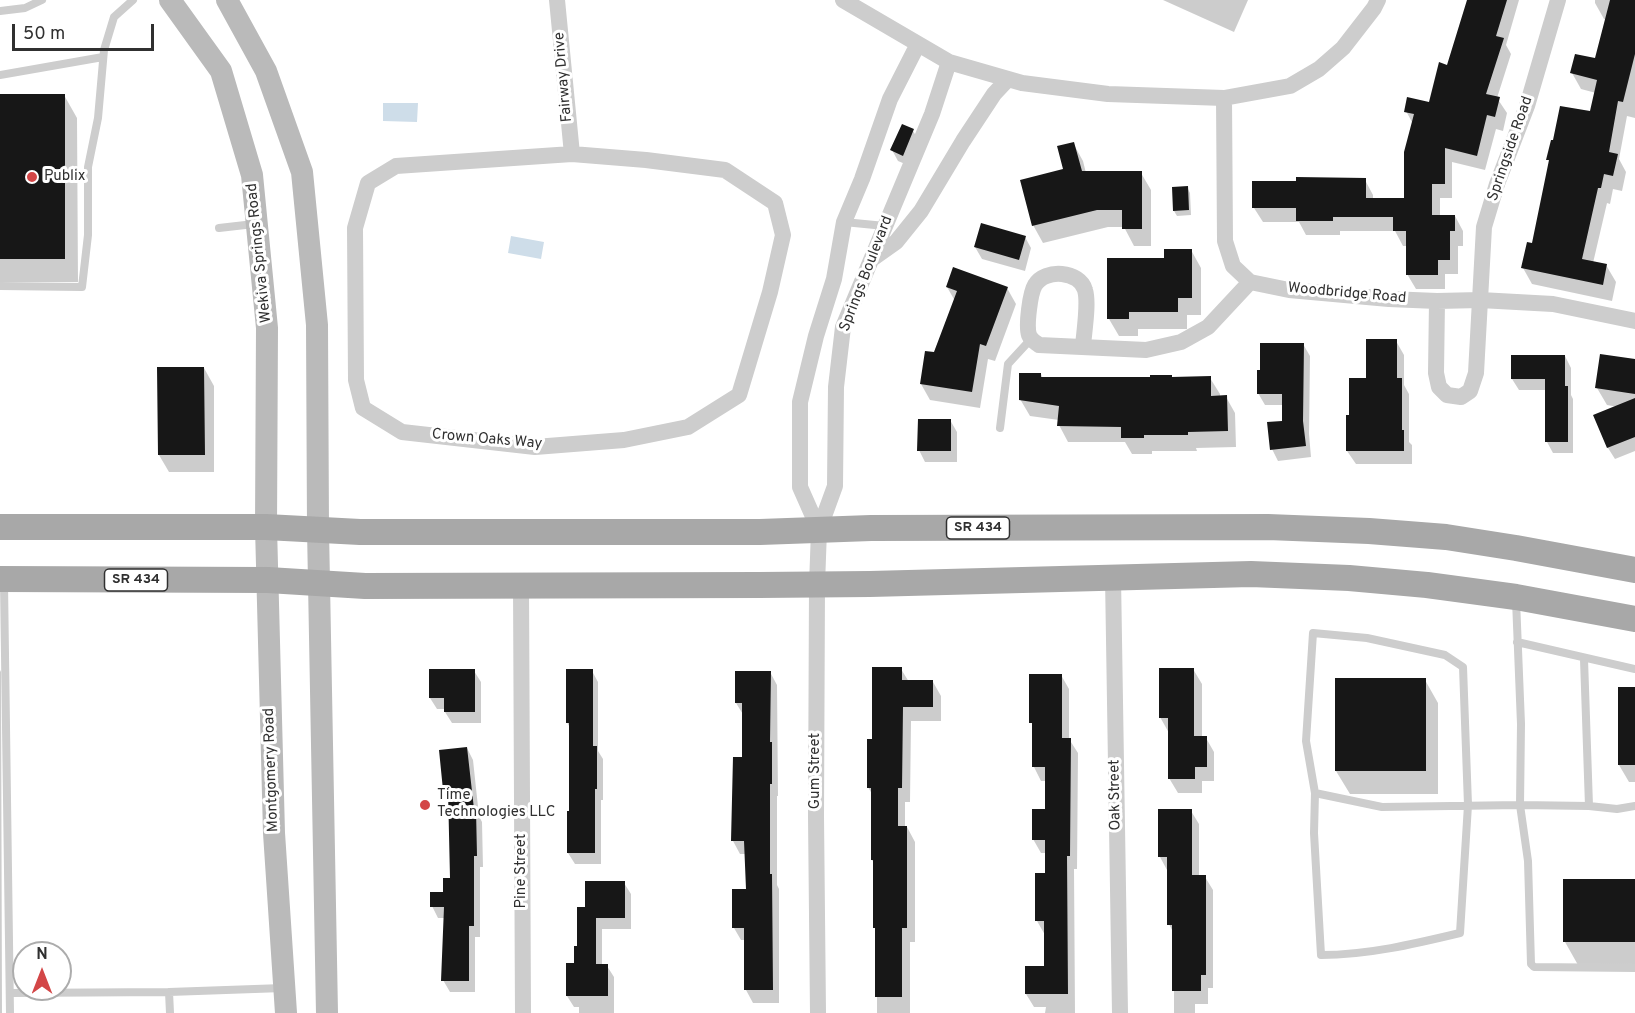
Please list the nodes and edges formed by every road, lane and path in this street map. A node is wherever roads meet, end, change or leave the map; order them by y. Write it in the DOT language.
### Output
graph roads {
  1 [pos="42,0"];
  2 [pos="133,0"];
  3 [pos="170,0"];
  4 [pos="227,0"];
  5 [pos="557,0"];
  6 [pos="843,0"];
  7 [pos="1377,0"];
  8 [pos="1558,0"];
  9 [pos="0,11"];
  10 [pos="918,44"];
  11 [pos="103,57"];
  12 [pos="949,62"];
  13 [pos="0,75"];
  14 [pos="1008,79"];
  15 [pos="1224,98"];
  16 [pos="572,154"];
  17 [pos="844,222"];
  18 [pos="257,224"];
  19 [pos="885,225"];
  20 [pos="219,228"];
  21 [pos="872,260"];
  22 [pos="1250,282"];
  23 [pos="0,286"];
  24 [pos="1480,300"];
  25 [pos="1437,301"];
  26 [pos="1635,321"];
  27 [pos="1031,339"];
  28 [pos="1083,346"];
  29 [pos="1000,428"];
  30 [pos="0,527"];
  31 [pos="266,527"];
  32 [pos="318,529"];
  33 [pos="819,530"];
  34 [pos="1635,570"];
  35 [pos="1113,577"];
  36 [pos="2,579"];
  37 [pos="268,580"];
  38 [pos="319,584"];
  39 [pos="521,585"];
  40 [pos="817,585"];
  41 [pos="1516,597"];
  42 [pos="1635,619"];
  43 [pos="2,633"];
  44 [pos="1517,642"];
  45 [pos="1584,659"];
  46 [pos="1635,669"];
  47 [pos="1315,793"];
  48 [pos="1520,805"];
  49 [pos="1468,806"];
  50 [pos="1589,806"];
  51 [pos="1635,806"];
  52 [pos="1635,968"];
  53 [pos="284,987"];
  54 [pos="169,992"];
  55 [pos="10,993"];
  56 [pos="10,1013"];
  57 [pos="170,1013"];
  58 [pos="286,1013"];
  59 [pos="327,1013"];
  60 [pos="523,1013"];
  61 [pos="818,1013"];
  62 [pos="1119,1013"];
  1 -- 9 [label="lane"];
  2 -- 11 [label="lane"];
  3 -- 18 [label="main road, Wekiva Springs Road"];
  4 -- 32 [label="main road"];
  5 -- 16 [label="street, Fairway Drive"];
  6 -- 10 [label="street"];
  7 -- 15 [label="street"];
  8 -- 24 [label="street, Springside Road"];
  10 -- 12 [label="street"];
  10 -- 17 [label="street"];
  11 -- 13 [label="lane"];
  11 -- 23 [label="lane"];
  12 -- 14 [label="street"];
  12 -- 19 [label="street, Springs Boulevard"];
  14 -- 15 [label="street"];
  14 -- 21 [label="street"];
  15 -- 22 [label="street"];
  16 -- 16 [label="street, Crown Oaks Way"];
  17 -- 19 [label="lane"];
  17 -- 33 [label="street"];
  18 -- 20 [label="lane"];
  18 -- 31 [label="main road, Wekiva Springs Road"];
  19 -- 21 [label="street, Springs Boulevard"];
  21 -- 33 [label="street, Springs Boulevard"];
  22 -- 25 [label="street, Woodbridge Road"];
  22 -- 28 [label="street"];
  24 -- 25 [label="street, Woodbridge Road"];
  24 -- 25 [label="street, Springside Road"];
  24 -- 26 [label="street, Woodbridge Road"];
  27 -- 28 [label="street"];
  27 -- 28 [label="street"];
  27 -- 29 [label="lane"];
  30 -- 31 [label="main road, SR 434"];
  31 -- 32 [label="main road, SR 434"];
  31 -- 37 [label="main road, Montgomery Road"];
  32 -- 33 [label="main road, SR 434"];
  32 -- 38 [label="main road"];
  33 -- 34 [label="main road, SR 434"];
  33 -- 40 [label="street, Gum Street"];
  35 -- 40 [label="main road, SR 434"];
  35 -- 41 [label="main road, SR 434"];
  35 -- 62 [label="street, Oak Street"];
  36 -- 37 [label="main road, SR 434"];
  36 -- 43 [label="lane"];
  37 -- 38 [label="main road, SR 434"];
  37 -- 53 [label="main road, Montgomery Road"];
  38 -- 39 [label="main road, SR 434"];
  38 -- 59 [label="main road"];
  39 -- 40 [label="main road, SR 434"];
  39 -- 60 [label="street, Pine Street"];
  40 -- 61 [label="street, Gum Street"];
  41 -- 42 [label="main road, SR 434"];
  41 -- 44 [label="lane"];
  43 -- 55 [label="lane"];
  44 -- 45 [label="lane"];
  44 -- 48 [label="lane"];
  45 -- 46 [label="lane"];
  45 -- 50 [label="lane"];
  47 -- 49 [label="lane"];
  47 -- 49 [label="lane"];
  47 -- 49 [label="lane"];
  48 -- 49 [label="lane"];
  48 -- 50 [label="lane"];
  48 -- 52 [label="lane"];
  50 -- 51 [label="lane"];
  53 -- 54 [label="lane"];
  53 -- 58 [label="main road, Montgomery Road"];
  54 -- 55 [label="lane"];
  54 -- 57 [label="lane"];
  55 -- 56 [label="lane"];
}
